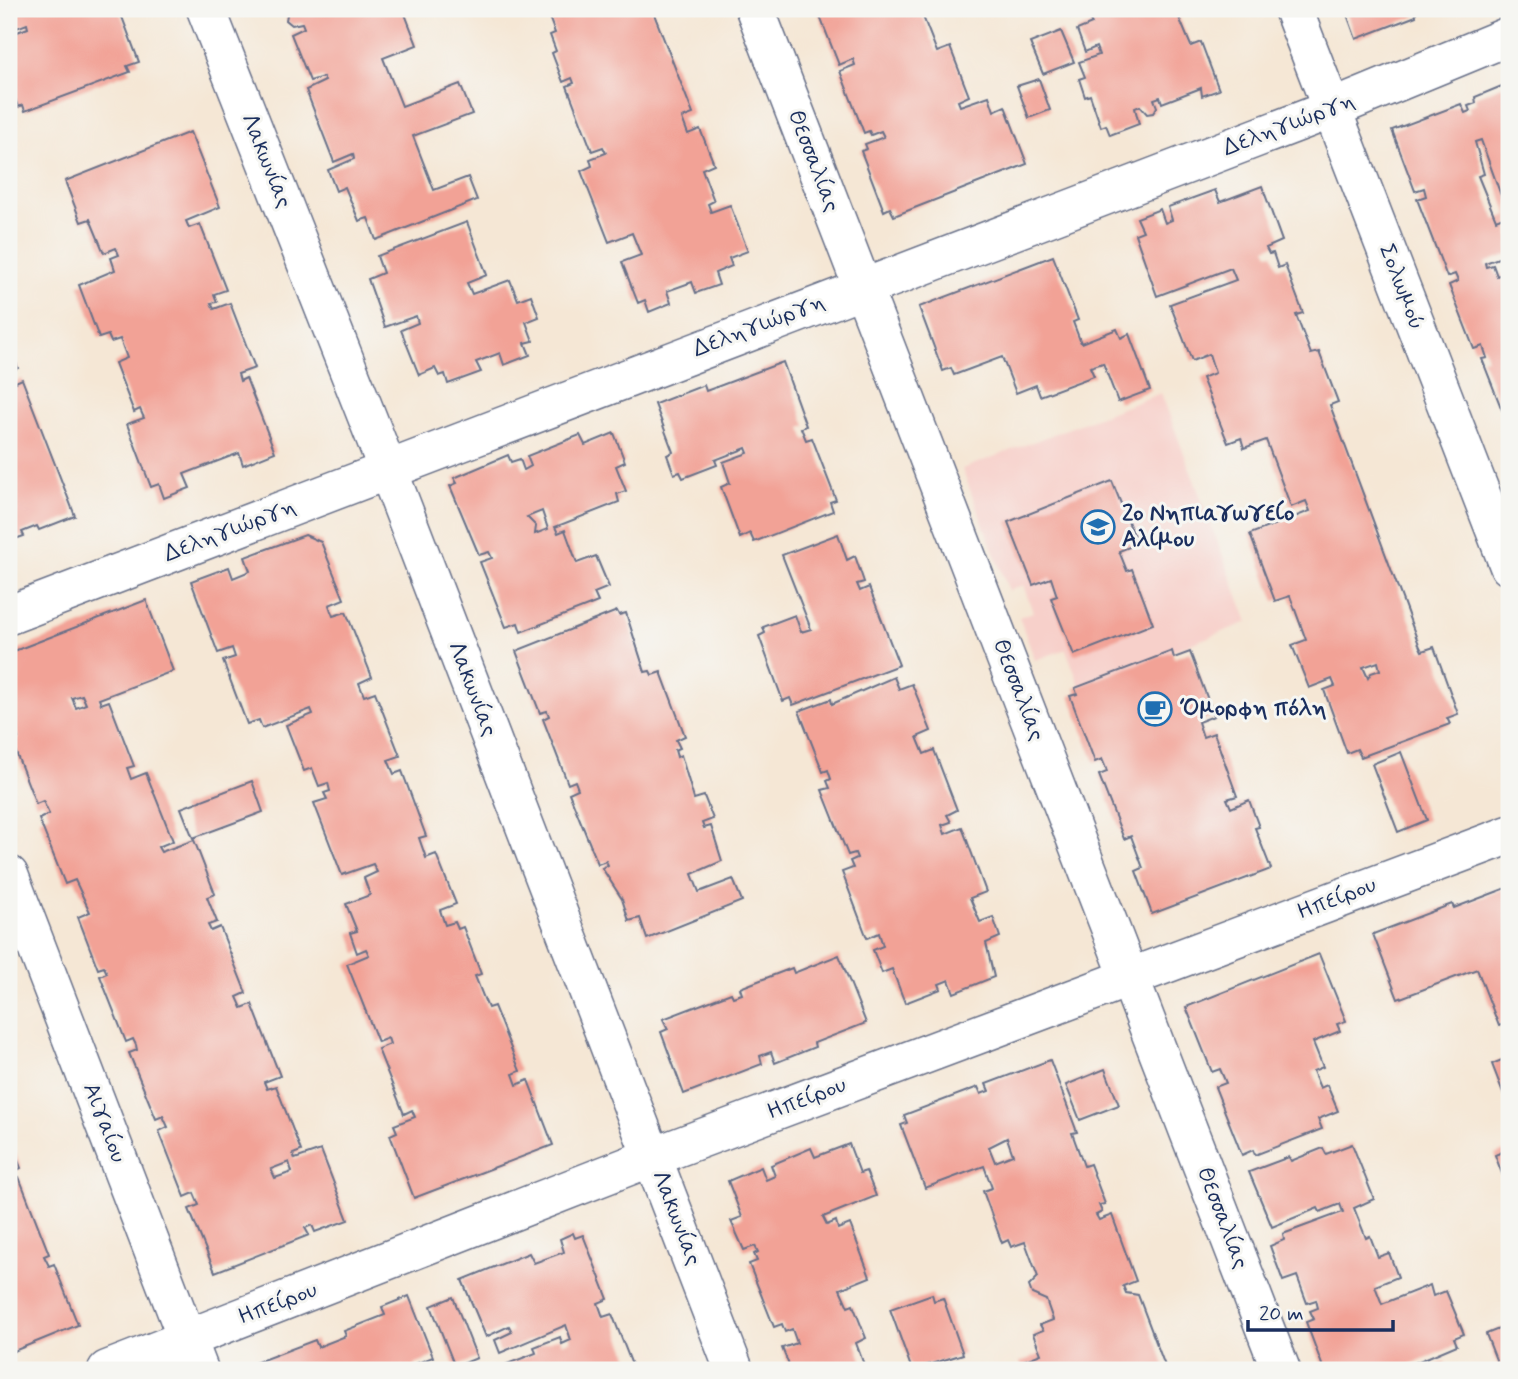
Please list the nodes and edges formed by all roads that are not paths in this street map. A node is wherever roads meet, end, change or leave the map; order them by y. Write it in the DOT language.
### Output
graph roads {
  1 [pos="206,9"];
  2 [pos="754,9"];
  3 [pos="1293,9"];
  4 [pos="1509,36"];
  5 [pos="1332,109"];
  6 [pos="862,286"];
  7 [pos="388,470"];
  8 [pos="1509,566"];
  9 [pos="9,615"];
  10 [pos="1509,835"];
  11 [pos="9,875"];
  12 [pos="1129,978"];
  13 [pos="652,1157"];
  14 [pos="194,1355"];
  15 [pos="107,1370"];
  16 [pos="734,1370"];
  17 [pos="1281,1370"];
  1 -- 7 [label="street, Λακωνίας"];
  2 -- 6 [label="street, Θεσσαλίας"];
  3 -- 5 [label="street, Σολωμού"];
  4 -- 5 [label="street, Δεληγιώργη"];
  5 -- 6 [label="street, Δεληγιώργη"];
  5 -- 8 [label="street, Σολωμού"];
  6 -- 7 [label="street, Δεληγιώργη"];
  6 -- 12 [label="street, Θεσσαλίας"];
  7 -- 9 [label="street, Δεληγιώργη"];
  7 -- 13 [label="street, Λακωνίας"];
  10 -- 12 [label="street, Ηπείρου"];
  11 -- 14 [label="street, Αιγαίου"];
  12 -- 13 [label="street, Ηπείρου"];
  12 -- 17 [label="street, Θεσσαλίας"];
  13 -- 14 [label="street, Ηπείρου"];
  13 -- 16 [label="street, Λακωνίας"];
  14 -- 15 [label="street, Ηπείρου"];
}
